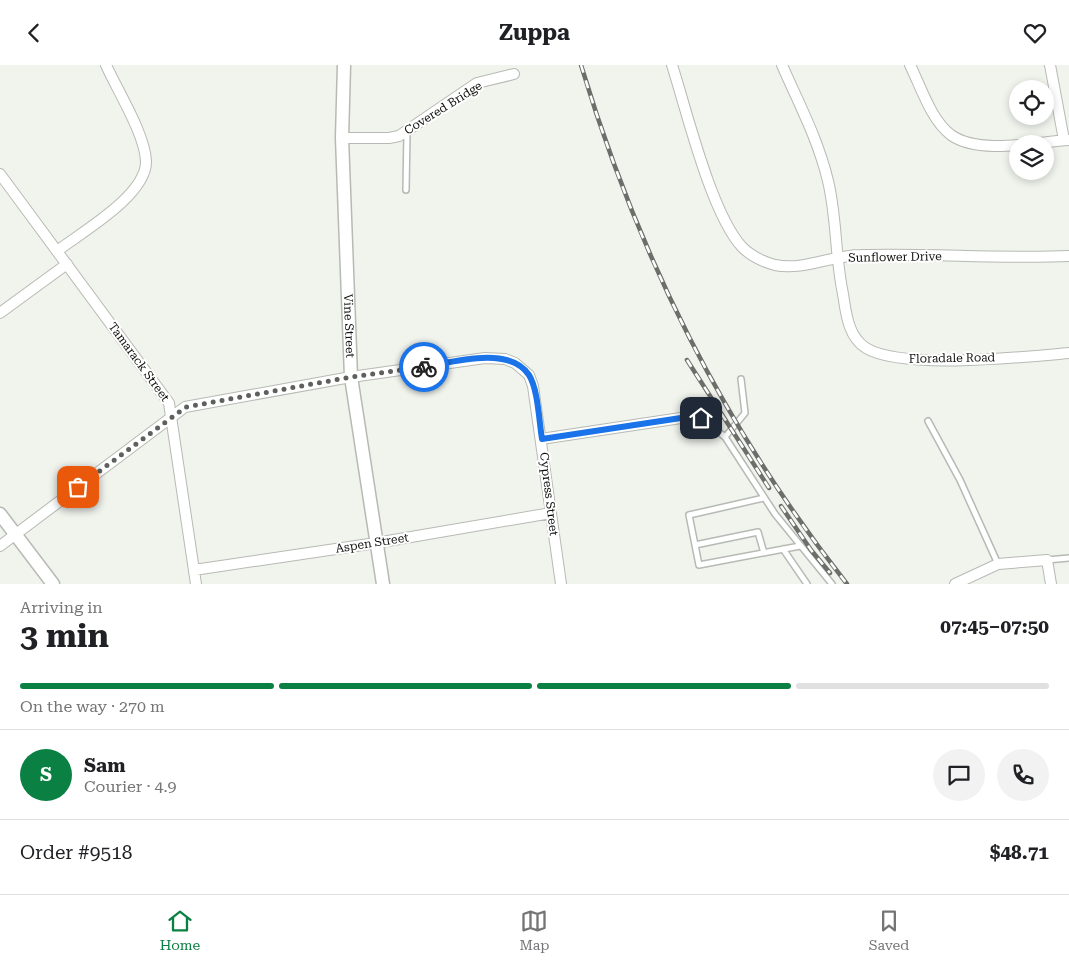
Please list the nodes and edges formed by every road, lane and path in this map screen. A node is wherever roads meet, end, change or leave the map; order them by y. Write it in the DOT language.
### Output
graph roads {
  1 [pos="106,65"];
  2 [pos="344,65"];
  3 [pos="672,65"];
  4 [pos="782,65"];
  5 [pos="910,65"];
  6 [pos="1050,65"];
  7 [pos="514,75"];
  8 [pos="407,131"];
  9 [pos="342,138"];
  10 [pos="1066,140"];
  11 [pos="0,174"];
  12 [pos="406,190"];
  13 [pos="57,251"];
  14 [pos="1069,256"];
  15 [pos="838,258"];
  16 [pos="67,264"];
  17 [pos="0,313"];
  18 [pos="1069,353"];
  19 [pos="351,377"];
  20 [pos="741,379"];
  21 [pos="171,417"];
  22 [pos="701,418"];
  23 [pos="928,421"];
  24 [pos="725,437"];
  25 [pos="542,439"];
  26 [pos="764,497"];
  27 [pos="0,513"];
  28 [pos="551,513"];
  29 [pos="16,534"];
  30 [pos="376,543"];
  31 [pos="695,545"];
  32 [pos="0,546"];
  33 [pos="800,546"];
  34 [pos="783,549"];
  35 [pos="764,553"];
  36 [pos="1069,559"];
  37 [pos="1046,560"];
  38 [pos="998,564"];
  39 [pos="194,570"];
  40 [pos="53,584"];
  41 [pos="196,584"];
  42 [pos="383,584"];
  43 [pos="561,584"];
  44 [pos="807,584"];
  45 [pos="832,584"];
  46 [pos="955,584"];
  47 [pos="1050,584"];
  1 -- 13 [label="street"];
  2 -- 9 [label="street, Vine Street"];
  3 -- 15 [label="street, Sunflower Drive"];
  4 -- 15 [label="street, Floradale Road"];
  5 -- 10 [label="street"];
  6 -- 10 [label="street"];
  7 -- 8 [label="street, Covered Bridge"];
  8 -- 9 [label="street, Covered Bridge"];
  8 -- 12 [label="lane"];
  9 -- 19 [label="street, Vine Street"];
  11 -- 13 [label="street, Tamarack Street"];
  13 -- 16 [label="street, Tamarack Street"];
  14 -- 15 [label="street, Sunflower Drive"];
  15 -- 18 [label="street, Floradale Road"];
  16 -- 17 [label="street"];
  16 -- 21 [label="street, Tamarack Street"];
  19 -- 21 [label="street"];
  19 -- 25 [label="street, Cypress Street"];
  19 -- 30 [label="street, Vine Street"];
  20 -- 24 [label="lane"];
  21 -- 29 [label="street"];
  21 -- 39 [label="street, Tamarack Street"];
  22 -- 24 [label="lane"];
  22 -- 25 [label="street"];
  23 -- 38 [label="lane"];
  24 -- 26 [label="lane"];
  25 -- 28 [label="street, Cypress Street"];
  26 -- 31 [label="lane"];
  26 -- 33 [label="lane"];
  27 -- 29 [label="street"];
  28 -- 30 [label="street, Aspen Street"];
  28 -- 43 [label="street, Cypress Street"];
  29 -- 32 [label="street"];
  29 -- 40 [label="street"];
  30 -- 39 [label="street, Aspen Street"];
  30 -- 42 [label="street, Vine Street"];
  31 -- 35 [label="lane"];
  31 -- 35 [label="lane"];
  33 -- 34 [label="lane"];
  33 -- 45 [label="lane"];
  34 -- 35 [label="lane"];
  34 -- 44 [label="lane"];
  36 -- 37 [label="lane"];
  37 -- 38 [label="street"];
  37 -- 47 [label="street"];
  38 -- 46 [label="street"];
  39 -- 41 [label="street, Tamarack Street"];
}
